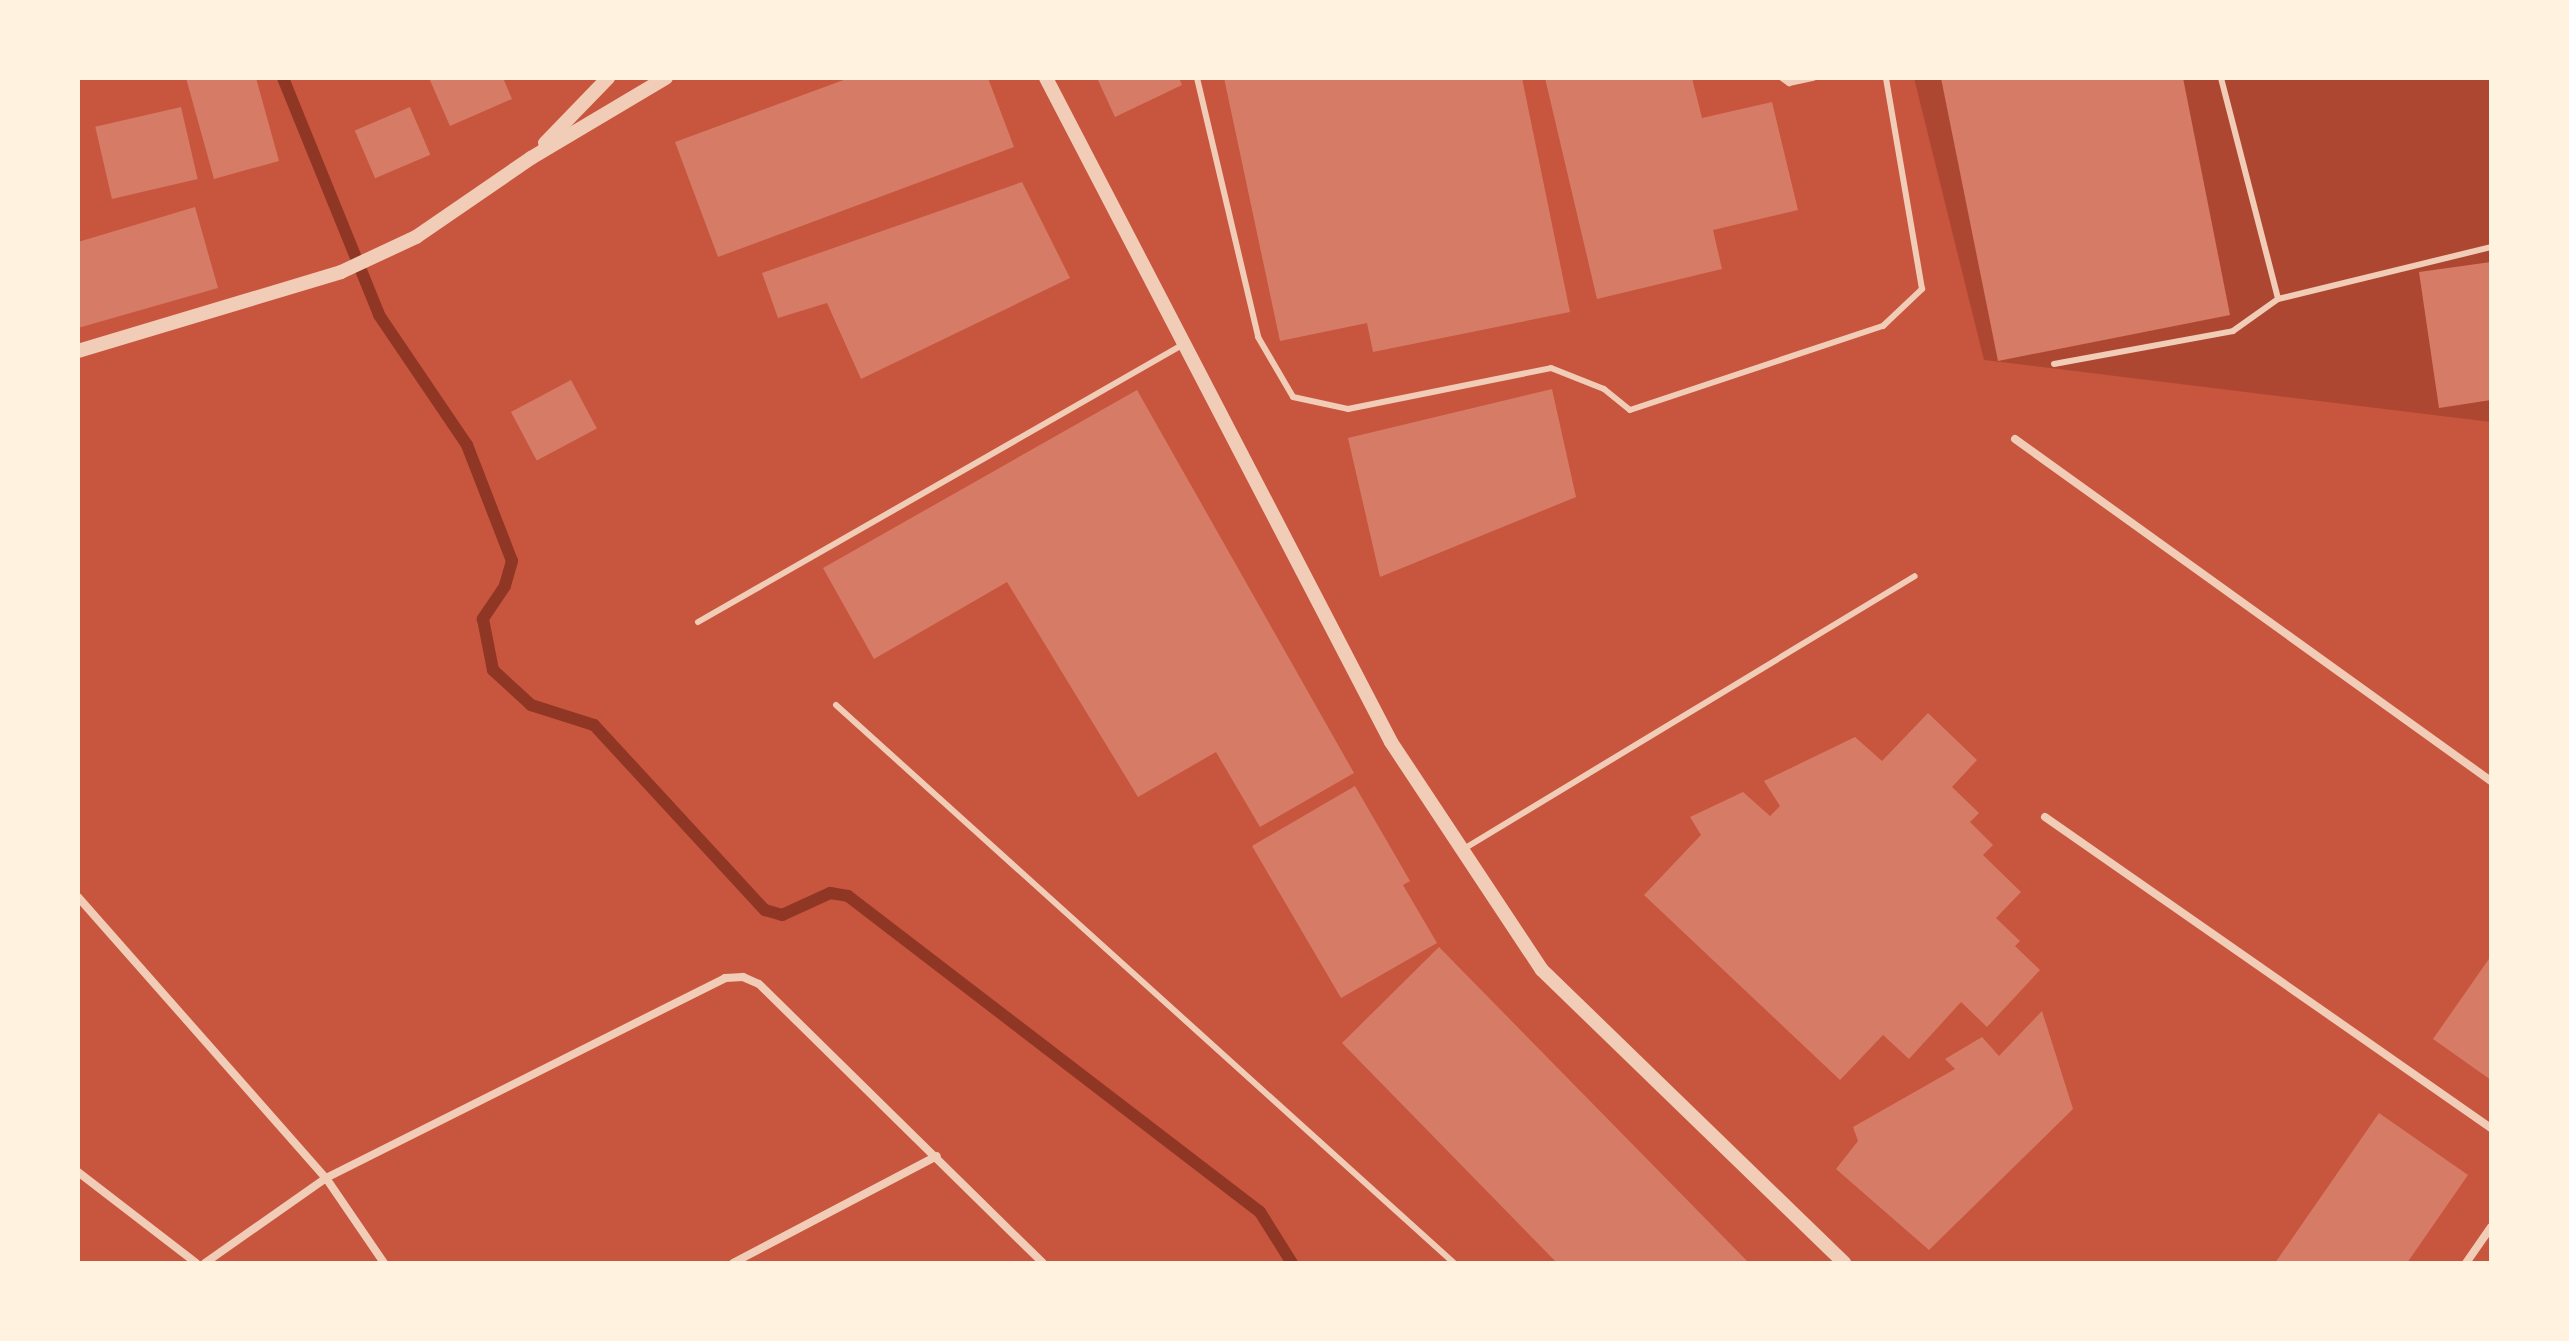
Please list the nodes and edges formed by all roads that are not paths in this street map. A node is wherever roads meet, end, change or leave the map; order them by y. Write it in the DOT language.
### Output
graph roads {
  1 [pos="608,78"];
  2 [pos="666,78"];
  3 [pos="1039,78"];
  4 [pos="1046,78"];
  5 [pos="1197,78"];
  6 [pos="1782,78"];
  7 [pos="1813,78"];
  8 [pos="1886,78"];
  9 [pos="2221,78"];
  10 [pos="1060,109"];
  11 [pos="531,158"];
  12 [pos="2491,247"];
  13 [pos="2278,299"];
  14 [pos="1184,344"];
  15 [pos="78,351"];
  16 [pos="2054,364"];
  17 [pos="2015,439"];
  18 [pos="1915,576"];
  19 [pos="698,622"];
  20 [pos="836,705"];
  21 [pos="2491,781"];
  22 [pos="2045,817"];
  23 [pos="1462,850"];
  24 [pos="78,897"];
  25 [pos="2491,1128"];
  26 [pos="937,1156"];
  27 [pos="78,1172"];
  28 [pos="326,1178"];
  29 [pos="2491,1227"];
  30 [pos="196,1263"];
  31 [pos="205,1263"];
  32 [pos="384,1263"];
  33 [pos="733,1263"];
  34 [pos="1043,1263"];
  35 [pos="1454,1263"];
  36 [pos="1844,1263"];
  37 [pos="2466,1263"];
  1 -- 11 [label="street"];
  2 -- 11 [label="street"];
  3 -- 10 [label="street"];
  4 -- 10 [label="street"];
  5 -- 8 [label="lane"];
  6 -- 7 [label="lane"];
  9 -- 13 [label="lane"];
  10 -- 14 [label="street"];
  11 -- 15 [label="street"];
  12 -- 13 [label="lane"];
  13 -- 16 [label="lane"];
  14 -- 19 [label="lane"];
  14 -- 23 [label="street"];
  17 -- 21 [label="street"];
  18 -- 23 [label="lane"];
  20 -- 35 [label="lane"];
  22 -- 25 [label="street"];
  23 -- 36 [label="street"];
  24 -- 28 [label="street"];
  26 -- 28 [label="street"];
  26 -- 33 [label="street"];
  26 -- 34 [label="street"];
  27 -- 30 [label="street"];
  28 -- 31 [label="street"];
  28 -- 32 [label="street"];
  29 -- 37 [label="street"];
}
